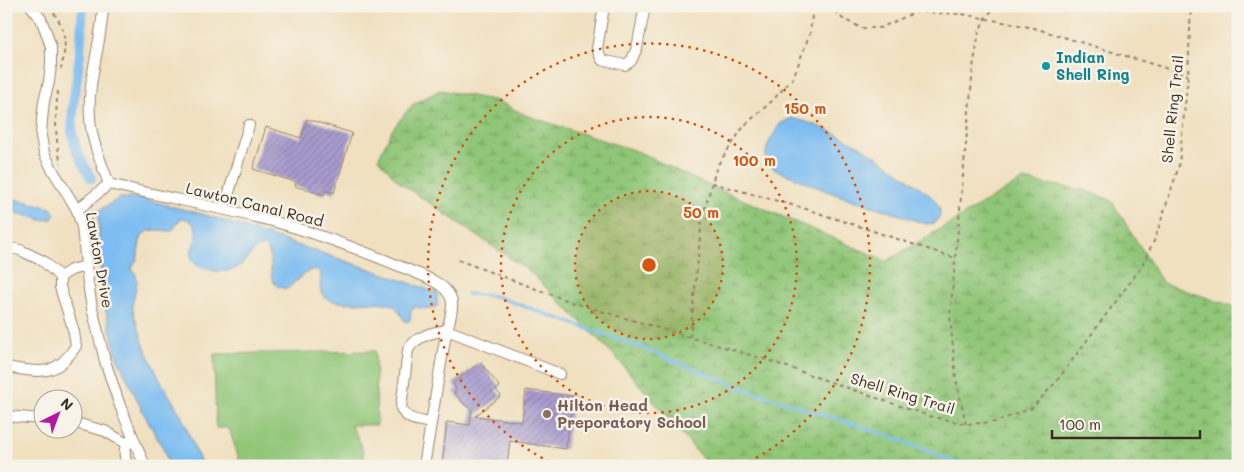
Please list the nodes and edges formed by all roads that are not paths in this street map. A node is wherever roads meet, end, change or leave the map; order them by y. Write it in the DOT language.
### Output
graph roads {
  1 [pos="31,6"];
  2 [pos="104,6"];
  3 [pos="604,6"];
  4 [pos="645,6"];
  5 [pos="249,125"];
  6 [pos="109,184"];
  7 [pos="224,209"];
  8 [pos="77,210"];
  9 [pos="6,247"];
  10 [pos="86,266"];
  11 [pos="60,277"];
  12 [pos="447,330"];
  13 [pos="6,367"];
  14 [pos="560,374"];
  15 [pos="6,416"];
  16 [pos="32,418"];
  17 [pos="431,423"];
  18 [pos="82,425"];
  19 [pos="130,441"];
  20 [pos="128,466"];
  21 [pos="145,466"];
  22 [pos="424,466"];
  1 -- 8 [label="street, Lawton Drive"];
  2 -- 6 [label="street"];
  3 -- 4 [label="street"];
  5 -- 7 [label="street"];
  6 -- 7 [label="street, Lawton Canal Road"];
  6 -- 8 [label="street"];
  7 -- 12 [label="street, Lawton Canal Road"];
  8 -- 10 [label="street, Lawton Drive"];
  9 -- 11 [label="street"];
  10 -- 11 [label="street"];
  10 -- 19 [label="street, Lawton Drive"];
  11 -- 13 [label="street"];
  12 -- 14 [label="street"];
  12 -- 17 [label="street, Lawton Canal Road"];
  12 -- 17 [label="street"];
  15 -- 16 [label="street"];
  17 -- 22 [label="street, Lawton Canal Road"];
  18 -- 19 [label="street"];
  19 -- 20 [label="street"];
  19 -- 21 [label="street, Lawton Drive"];
}
